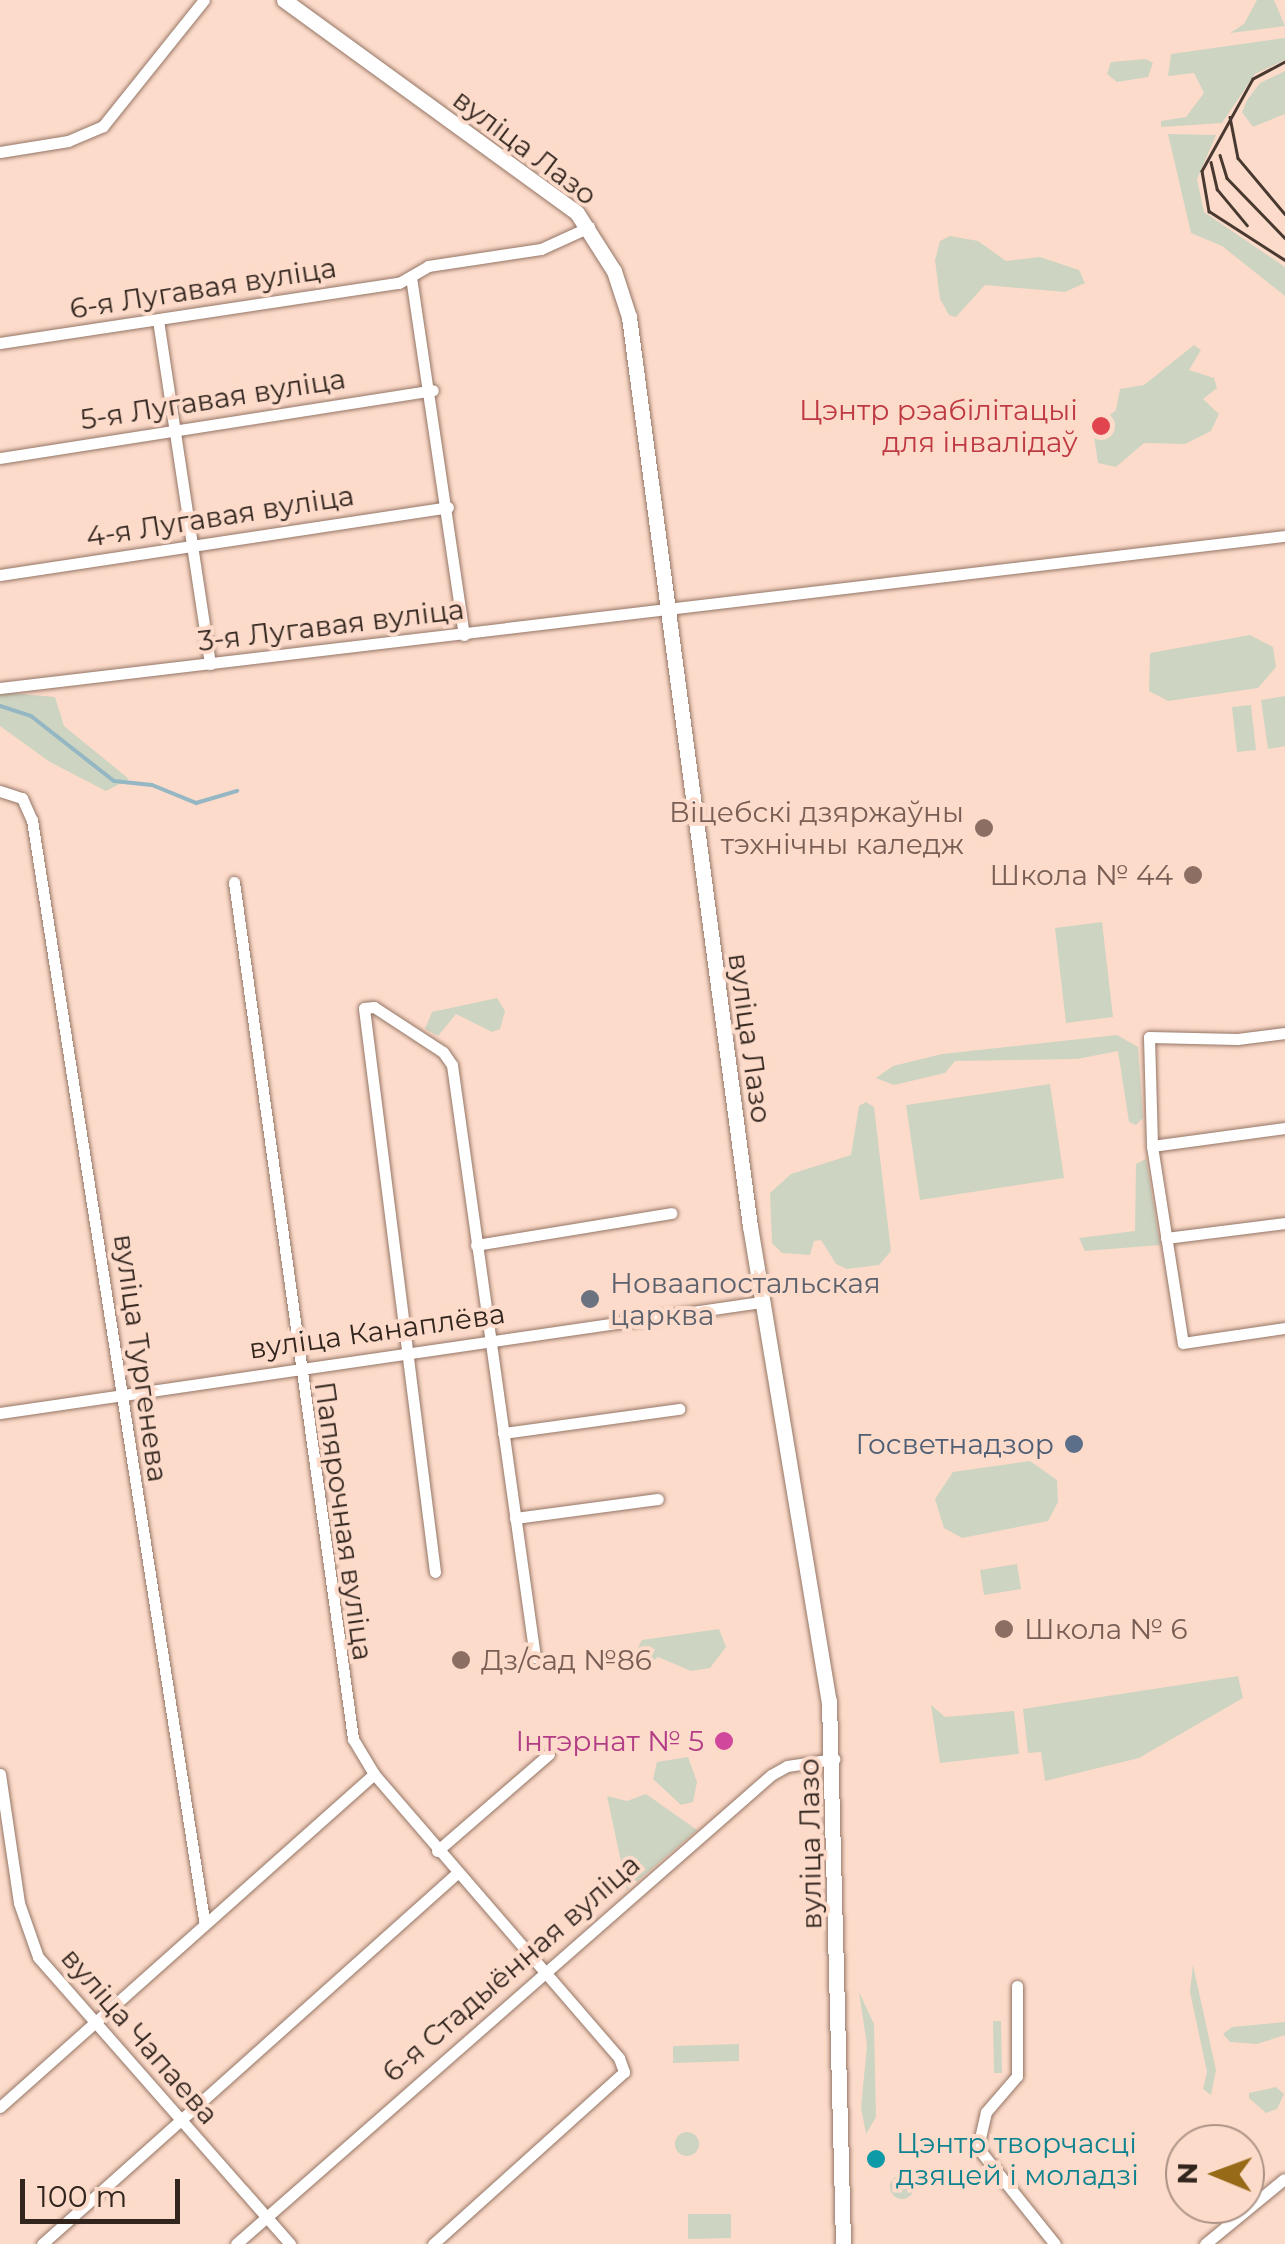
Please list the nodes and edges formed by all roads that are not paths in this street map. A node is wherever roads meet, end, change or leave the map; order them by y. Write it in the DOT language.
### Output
graph roads {
  1 [pos="204,0"];
  2 [pos="284,0"];
  3 [pos="0,152"];
  4 [pos="589,228"];
  5 [pos="411,276"];
  6 [pos="158,320"];
  7 [pos="0,343"];
  8 [pos="433,390"];
  9 [pos="175,430"];
  10 [pos="0,458"];
  11 [pos="448,507"];
  12 [pos="1285,536"];
  13 [pos="194,544"];
  14 [pos="0,575"];
  15 [pos="669,613"];
  16 [pos="464,635"];
  17 [pos="210,664"];
  18 [pos="0,688"];
  19 [pos="0,790"];
  20 [pos="234,882"];
  21 [pos="1285,1033"];
  22 [pos="1285,1128"];
  23 [pos="1152,1146"];
  24 [pos="671,1213"];
  25 [pos="1285,1223"];
  26 [pos="1166,1238"];
  27 [pos="476,1246"];
  28 [pos="761,1302"];
  29 [pos="1285,1328"];
  30 [pos="490,1340"];
  31 [pos="403,1351"];
  32 [pos="297,1367"];
  33 [pos="120,1392"];
  34 [pos="678,1409"];
  35 [pos="0,1413"];
  36 [pos="503,1434"];
  37 [pos="658,1499"];
  38 [pos="515,1518"];
  39 [pos="435,1572"];
  40 [pos="536,1657"];
  41 [pos="549,1754"];
  42 [pos="834,1759"];
  43 [pos="0,1774"];
  44 [pos="374,1774"];
  45 [pos="438,1850"];
  46 [pos="456,1874"];
  47 [pos="204,1920"];
  48 [pos="547,1975"];
  49 [pos="1016,1986"];
  50 [pos="94,2023"];
  51 [pos="0,2107"];
  52 [pos="182,2121"];
  53 [pos="1284,2179"];
  54 [pos="267,2218"];
  55 [pos="42,2244"];
  56 [pos="236,2244"];
  57 [pos="290,2244"];
  58 [pos="433,2244"];
  59 [pos="842,2244"];
  60 [pos="1054,2244"];
  61 [pos="1205,2244"];
  1 -- 3 [label="street"];
  2 -- 4 [label="street, вуліца Лазо"];
  4 -- 5 [label="street, 6-я Лугавая вуліца"];
  4 -- 15 [label="street, вуліца Лазо"];
  5 -- 6 [label="street, 6-я Лугавая вуліца"];
  5 -- 8 [label="street"];
  6 -- 7 [label="street, 6-я Лугавая вуліца"];
  6 -- 9 [label="street"];
  8 -- 9 [label="street, 5-я Лугавая вуліца"];
  8 -- 11 [label="street"];
  9 -- 10 [label="street, 5-я Лугавая вуліца"];
  9 -- 13 [label="street"];
  11 -- 13 [label="street, 4-я Лугавая вуліца"];
  11 -- 16 [label="street"];
  12 -- 15 [label="street, 3-я Лугавая вуліца"];
  13 -- 14 [label="street, 4-я Лугавая вуліца"];
  13 -- 17 [label="street"];
  15 -- 16 [label="street, 3-я Лугавая вуліца"];
  15 -- 28 [label="street, вуліца Лазо"];
  16 -- 17 [label="street, 3-я Лугавая вуліца"];
  17 -- 18 [label="street, 3-я Лугавая вуліца"];
  19 -- 33 [label="street, вуліца Тургенева"];
  20 -- 32 [label="street, Папярочная вуліца"];
  21 -- 23 [label="street"];
  22 -- 23 [label="street"];
  23 -- 26 [label="street"];
  24 -- 27 [label="street"];
  25 -- 26 [label="street"];
  26 -- 29 [label="street"];
  27 -- 30 [label="street"];
  27 -- 31 [label="street"];
  28 -- 30 [label="street, вуліца Канаплёва"];
  28 -- 42 [label="street, вуліца Лазо"];
  30 -- 31 [label="street, вуліца Канаплёва"];
  30 -- 36 [label="street"];
  31 -- 32 [label="street, вуліца Канаплёва"];
  31 -- 39 [label="street"];
  32 -- 33 [label="street, вуліца Канаплёва"];
  32 -- 44 [label="street, Папярочная вуліца"];
  33 -- 35 [label="street, вуліца Канаплёва"];
  33 -- 47 [label="street, вуліца Тургенева"];
  34 -- 36 [label="street"];
  36 -- 38 [label="street"];
  37 -- 38 [label="street"];
  38 -- 40 [label="street"];
  41 -- 45 [label="street"];
  42 -- 48 [label="street, 6-я Стадыённая вуліца"];
  42 -- 59 [label="street, вуліца Лазо"];
  43 -- 50 [label="street, вуліца Чапаева"];
  44 -- 45 [label="street, Папярочная вуліца"];
  44 -- 47 [label="street"];
  45 -- 46 [label="street, Папярочная вуліца"];
  46 -- 48 [label="street, Папярочная вуліца"];
  46 -- 52 [label="street"];
  47 -- 50 [label="street"];
  48 -- 54 [label="street, 6-я Стадыённая вуліца"];
  48 -- 58 [label="street, Папярочная вуліца"];
  49 -- 60 [label="street"];
  50 -- 51 [label="street"];
  50 -- 52 [label="street, вуліца Чапаева"];
  52 -- 54 [label="street, вуліца Чапаева"];
  52 -- 55 [label="street"];
  53 -- 61 [label="street"];
  54 -- 56 [label="street, 6-я Стадыённая вуліца"];
  54 -- 57 [label="street, вуліца Чапаева"];
}
